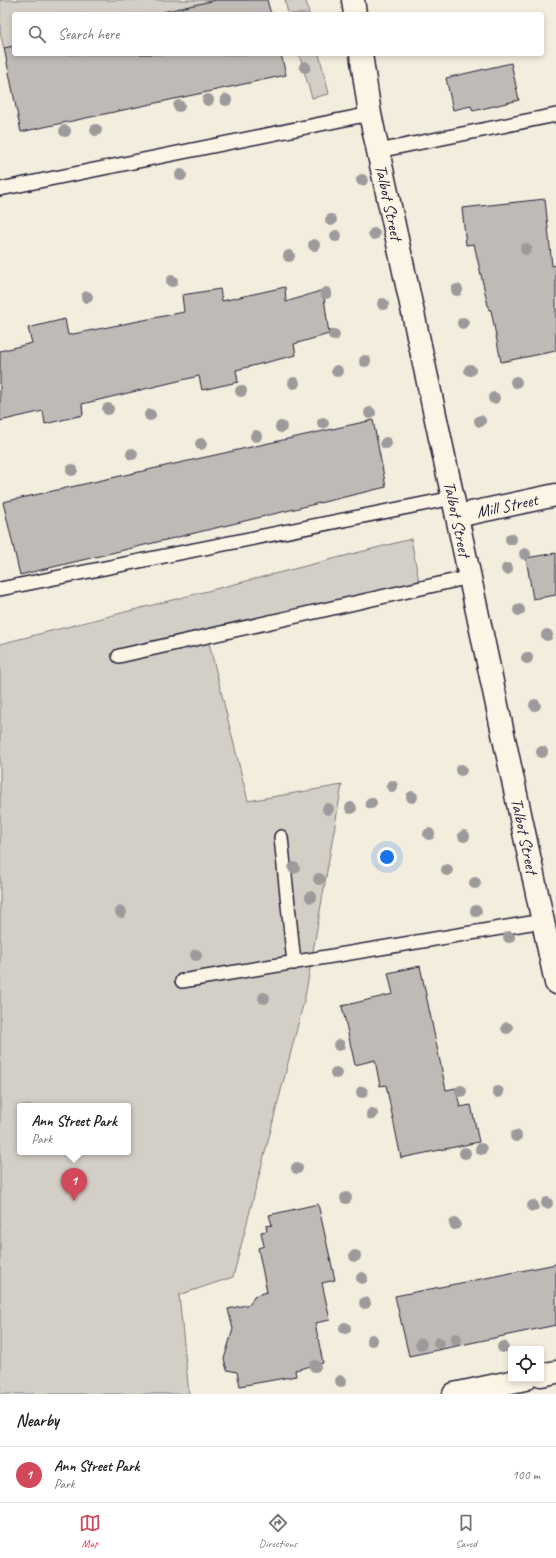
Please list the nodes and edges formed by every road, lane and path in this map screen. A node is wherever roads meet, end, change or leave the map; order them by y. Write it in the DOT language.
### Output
graph roads {
  1 [pos="353,0"];
  2 [pos="355,12"];
  3 [pos="361,56"];
  4 [pos="370,114"];
  5 [pos="556,115"];
  6 [pos="378,151"];
  7 [pos="0,189"];
  8 [pos="556,495"];
  9 [pos="455,507"];
  10 [pos="470,577"];
  11 [pos="0,589"];
  12 [pos="119,656"];
  13 [pos="281,837"];
  14 [pos="543,921"];
  15 [pos="294,963"];
  16 [pos="182,981"];
  17 [pos="556,983"];
  18 [pos="556,1372"];
  19 [pos="544,1375"];
  20 [pos="511,1382"];
  21 [pos="454,1394"];
  1 -- 2 [label="street"];
  3 -- 4 [label="street, Talbot Street"];
  4 -- 6 [label="street, Talbot Street"];
  4 -- 7 [label="lane"];
  5 -- 6 [label="lane"];
  6 -- 9 [label="street, Talbot Street"];
  8 -- 9 [label="street, Mill Street"];
  9 -- 10 [label="street, Talbot Street"];
  9 -- 11 [label="lane"];
  10 -- 12 [label="lane"];
  10 -- 14 [label="street, Talbot Street"];
  13 -- 15 [label="lane"];
  14 -- 15 [label="lane"];
  14 -- 17 [label="street, Talbot Street"];
  15 -- 16 [label="lane"];
  18 -- 19 [label="street"];
  20 -- 21 [label="street"];
}
